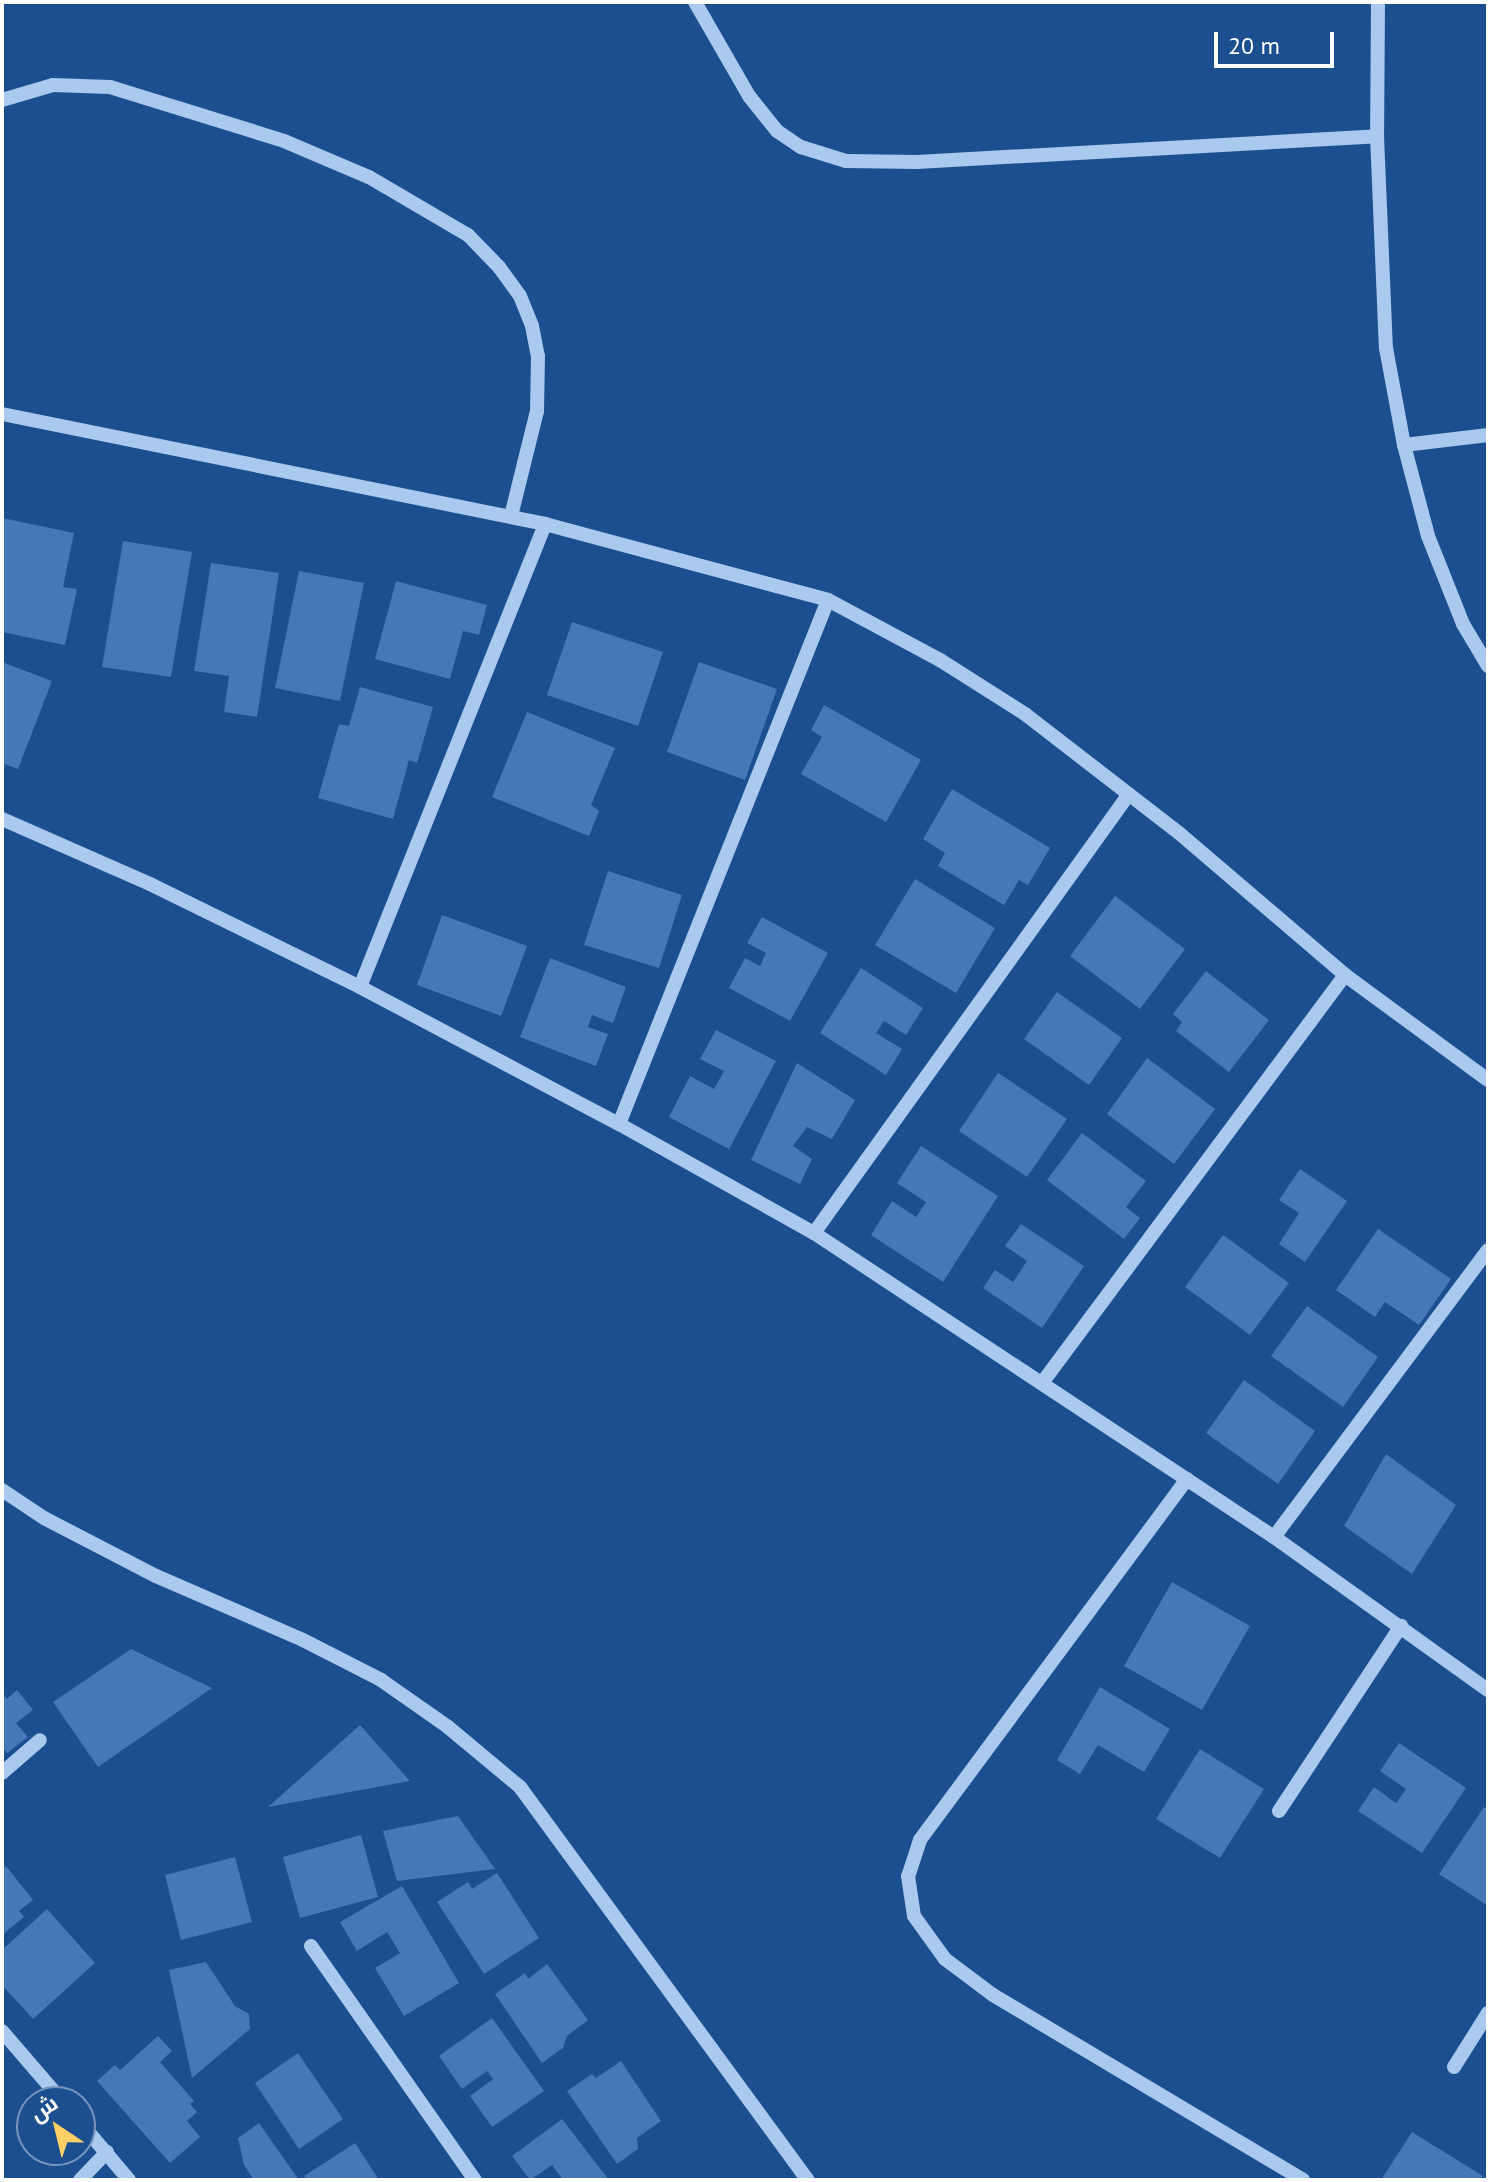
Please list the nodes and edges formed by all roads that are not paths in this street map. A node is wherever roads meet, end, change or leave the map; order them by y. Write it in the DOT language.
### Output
graph roads {
  1 [pos="695,2"];
  2 [pos="1378,2"];
  3 [pos="2,100"];
  4 [pos="1377,136"];
  5 [pos="2,414"];
  6 [pos="1488,435"];
  7 [pos="1404,445"];
  8 [pos="511,516"];
  9 [pos="545,524"];
  10 [pos="828,600"];
  11 [pos="1488,666"];
  12 [pos="1129,794"];
  13 [pos="2,819"];
  14 [pos="1345,975"];
  15 [pos="360,987"];
  16 [pos="1488,1080"];
  17 [pos="619,1124"];
  18 [pos="814,1233"];
  19 [pos="1488,1250"];
  20 [pos="1042,1383"];
  21 [pos="1187,1479"];
  22 [pos="2,1490"];
  23 [pos="1274,1537"];
  24 [pos="1401,1626"];
  25 [pos="1488,1690"];
  26 [pos="40,1740"];
  27 [pos="2,1773"];
  28 [pos="1279,1811"];
  29 [pos="311,1946"];
  30 [pos="1488,2013"];
  31 [pos="2,2031"];
  32 [pos="1454,2067"];
  33 [pos="49,2086"];
  34 [pos="96,2140"];
  35 [pos="107,2152"];
  36 [pos="80,2180"];
  37 [pos="129,2180"];
  38 [pos="475,2180"];
  39 [pos="808,2180"];
  40 [pos="1303,2180"];
  1 -- 4 [label="street"];
  2 -- 4 [label="street"];
  3 -- 8 [label="street"];
  4 -- 7 [label="street"];
  5 -- 8 [label="street"];
  6 -- 7 [label="street"];
  7 -- 11 [label="street"];
  8 -- 9 [label="street"];
  9 -- 10 [label="street"];
  9 -- 15 [label="street"];
  10 -- 12 [label="street"];
  10 -- 17 [label="street"];
  12 -- 14 [label="street"];
  12 -- 18 [label="street"];
  13 -- 15 [label="street"];
  14 -- 16 [label="street"];
  14 -- 20 [label="street"];
  15 -- 17 [label="street"];
  17 -- 18 [label="street"];
  18 -- 20 [label="street"];
  19 -- 23 [label="street"];
  20 -- 21 [label="street"];
  21 -- 23 [label="street"];
  21 -- 40 [label="street"];
  22 -- 39 [label="street"];
  23 -- 24 [label="street"];
  24 -- 25 [label="street"];
  24 -- 28 [label="street"];
  26 -- 27 [label="street"];
  29 -- 38 [label="street"];
  30 -- 32 [label="street"];
  31 -- 33 [label="street"];
  34 -- 35 [label="street"];
  35 -- 36 [label="street"];
  35 -- 37 [label="street"];
}
